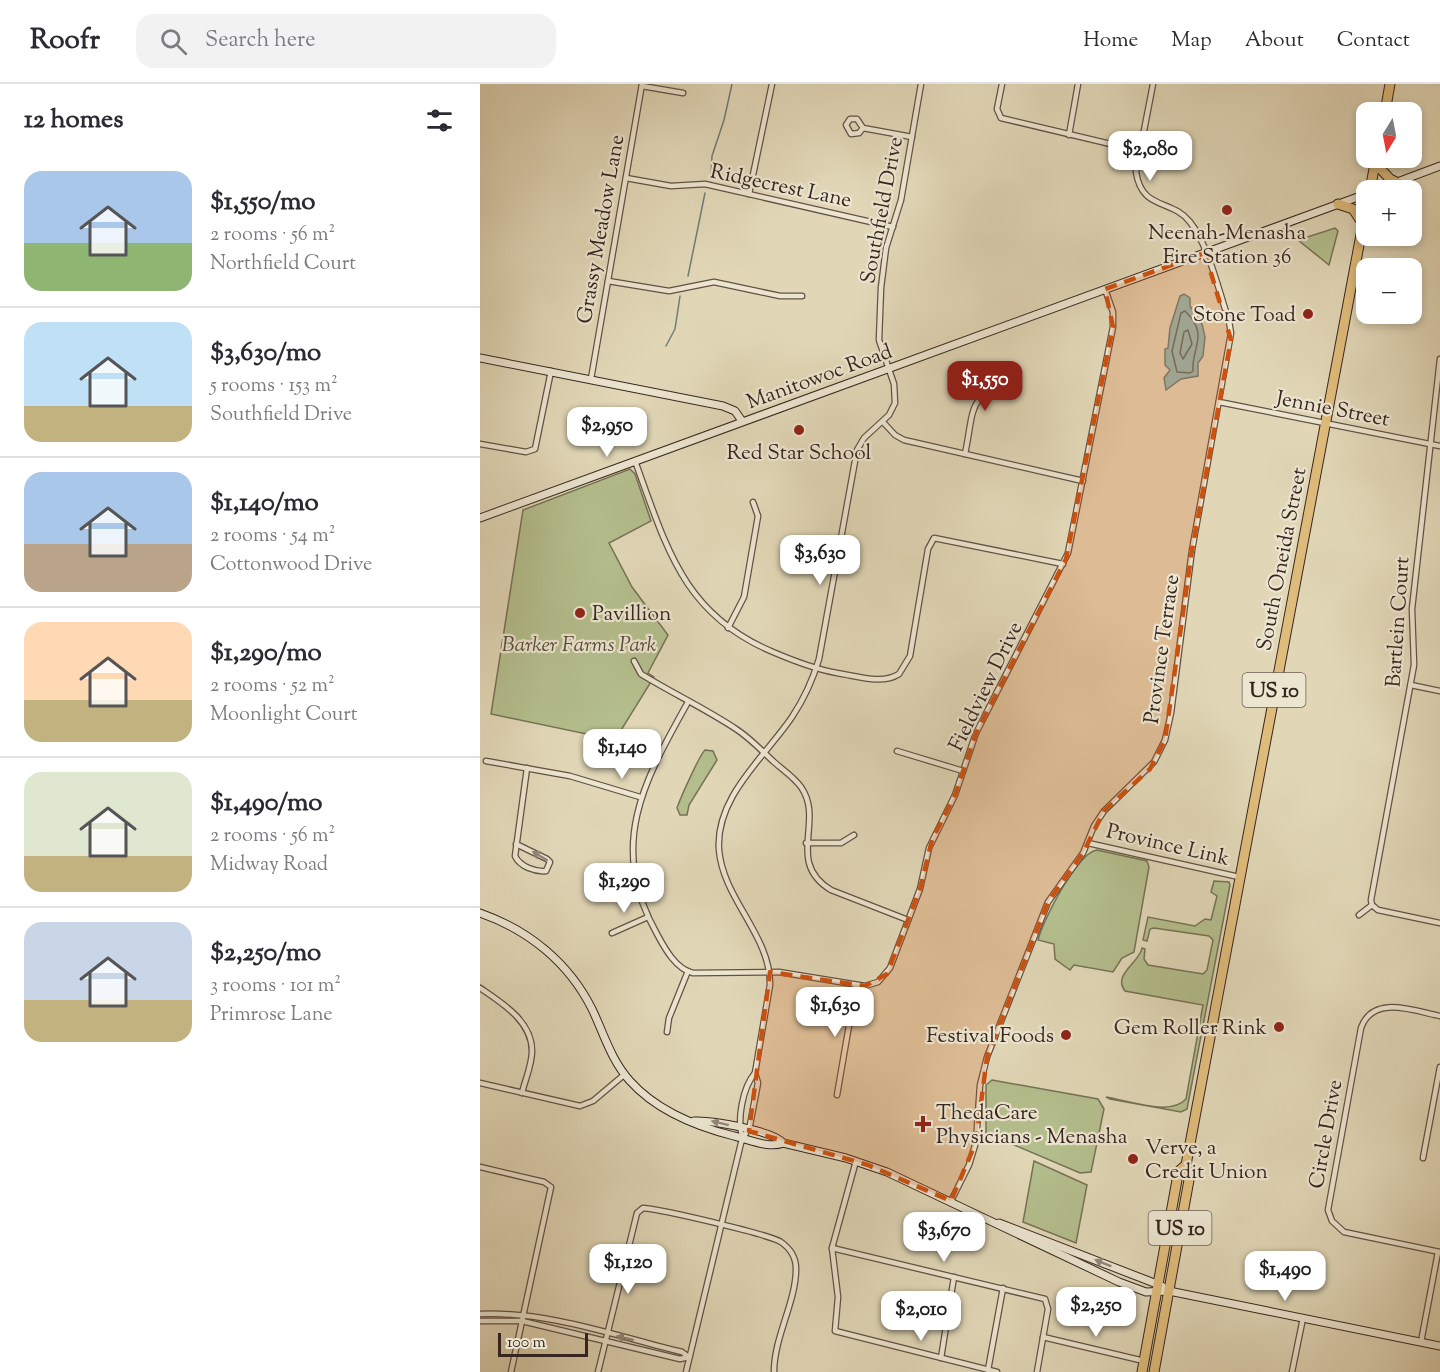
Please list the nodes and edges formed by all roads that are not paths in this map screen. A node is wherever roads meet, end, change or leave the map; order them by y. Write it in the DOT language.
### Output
graph roads {
  1 [pos="772,84"];
  2 [pos="921,84"];
  3 [pos="1002,84"];
  4 [pos="1078,84"];
  5 [pos="1153,84"];
  6 [pos="1390,84"];
  7 [pos="642,85"];
  8 [pos="683,93"];
  9 [pos="1387,102"];
  10 [pos="863,128"];
  11 [pos="1068,135"];
  12 [pos="912,137"];
  13 [pos="1140,152"];
  14 [pos="1440,166"];
  15 [pos="1381,168"];
  16 [pos="626,178"];
  17 [pos="1392,180"];
  18 [pos="1405,180"];
  19 [pos="749,194"];
  20 [pos="1356,198"];
  21 [pos="1338,204"];
  22 [pos="1356,214"];
  23 [pos="893,227"];
  24 [pos="1359,246"];
  25 [pos="1205,253"];
  26 [pos="608,281"];
  27 [pos="1105,289"];
  28 [pos="802,296"];
  29 [pos="480,358"];
  30 [pos="1440,359"];
  31 [pos="888,369"];
  32 [pos="551,371"];
  33 [pos="591,379"];
  34 [pos="1016,379"];
  35 [pos="1219,402"];
  36 [pos="742,422"];
  37 [pos="883,422"];
  38 [pos="1325,424"];
  39 [pos="480,444"];
  40 [pos="1430,444"];
  41 [pos="1440,446"];
  42 [pos="965,454"];
  43 [pos="635,461"];
  44 [pos="1083,481"];
  45 [pos="753,502"];
  46 [pos="480,518"];
  47 [pos="1063,564"];
  48 [pos="728,628"];
  49 [pos="634,661"];
  50 [pos="816,669"];
  51 [pos="1411,685"];
  52 [pos="1440,691"];
  53 [pos="688,702"];
  54 [pos="897,751"];
  55 [pos="765,754"];
  56 [pos="486,761"];
  57 [pos="527,768"];
  58 [pos="963,771"];
  59 [pos="640,797"];
  60 [pos="854,835"];
  61 [pos="806,843"];
  62 [pos="1088,843"];
  63 [pos="516,844"];
  64 [pos="1239,877"];
  65 [pos="1372,905"];
  66 [pos="480,913"];
  67 [pos="1359,915"];
  68 [pos="648,917"];
  69 [pos="908,920"];
  70 [pos="1440,923"];
  71 [pos="612,933"];
  72 [pos="688,971"];
  73 [pos="770,972"];
  74 [pos="856,985"];
  75 [pos="480,988"];
  76 [pos="1440,1016"];
  77 [pos="667,1032"];
  78 [pos="1440,1067"];
  79 [pos="755,1073"];
  80 [pos="625,1074"];
  81 [pos="480,1083"];
  82 [pos="522,1093"];
  83 [pos="837,1095"];
  84 [pos="694,1121"];
  85 [pos="739,1128"];
  86 [pos="749,1131"];
  87 [pos="743,1138"];
  88 [pos="783,1143"];
  89 [pos="1423,1158"];
  90 [pos="856,1161"];
  91 [pos="1186,1165"];
  92 [pos="480,1167"];
  93 [pos="951,1201"];
  94 [pos="994,1221"];
  95 [pos="720,1226"];
  96 [pos="832,1248"];
  97 [pos="1439,1252"];
  98 [pos="954,1277"];
  99 [pos="1003,1288"];
  100 [pos="1157,1288"];
  101 [pos="1169,1291"];
  102 [pos="480,1314"];
  103 [pos="524,1314"];
  104 [pos="1303,1318"];
  105 [pos="480,1321"];
  106 [pos="522,1321"];
  107 [pos="608,1334"];
  108 [pos="1043,1337"];
  109 [pos="606,1341"];
  110 [pos="1421,1342"];
  111 [pos="1440,1346"];
  112 [pos="689,1357"];
  113 [pos="941,1358"];
  114 [pos="1144,1361"];
  115 [pos="988,1370"];
  116 [pos="511,1372"];
  117 [pos="598,1372"];
  118 [pos="686,1372"];
  119 [pos="774,1372"];
  120 [pos="998,1372"];
  121 [pos="1037,1372"];
  122 [pos="1142,1372"];
  123 [pos="1154,1372"];
  124 [pos="1292,1372"];
  1 -- 19 [label="street"];
  2 -- 12 [label="street, Southfield Drive"];
  3 -- 11 [label="street"];
  4 -- 11 [label="street"];
  5 -- 13 [label="street, Province Terrace"];
  6 -- 9 [label="highway"];
  7 -- 8 [label="street"];
  7 -- 16 [label="street, Grassy Meadow Lane"];
  10 -- 12 [label="street"];
  11 -- 13 [label="street"];
  12 -- 23 [label="street, Southfield Drive"];
  13 -- 25 [label="street, Province Terrace"];
  14 -- 18 [label="main road"];
  15 -- 17 [label="highway"];
  16 -- 19 [label="street, Ridgecrest Lane"];
  16 -- 26 [label="street, Grassy Meadow Lane"];
  19 -- 23 [label="street, Ridgecrest Lane"];
  20 -- 21 [label="main road, Manitowoc Road"];
  21 -- 22 [label="highway"];
  21 -- 25 [label="main road, Manitowoc Road"];
  23 -- 31 [label="street, Southfield Drive"];
  24 -- 38 [label="highway, South Oneida Street / US 10"];
  25 -- 27 [label="main road, Manitowoc Road"];
  25 -- 35 [label="street, Province Terrace"];
  26 -- 28 [label="street"];
  26 -- 33 [label="street, Grassy Meadow Lane"];
  27 -- 31 [label="main road, Manitowoc Road"];
  27 -- 44 [label="street, Fieldview Drive"];
  29 -- 32 [label="main road, Manitowoc Road"];
  30 -- 40 [label="street, Bartlein Court"];
  31 -- 36 [label="main road, Manitowoc Road"];
  31 -- 37 [label="street, Southfield Drive"];
  32 -- 33 [label="main road, Manitowoc Road"];
  32 -- 39 [label="street"];
  33 -- 36 [label="main road, Manitowoc Road"];
  34 -- 42 [label="street"];
  35 -- 38 [label="street, Jennie Street"];
  35 -- 62 [label="street, Province Terrace"];
  36 -- 43 [label="main road"];
  37 -- 42 [label="street"];
  37 -- 50 [label="street, Southfield Drive"];
  38 -- 40 [label="street, Jennie Street"];
  38 -- 64 [label="highway, South Oneida Street / US 10"];
  40 -- 41 [label="street, Jennie Street"];
  40 -- 51 [label="street, Bartlein Court"];
  42 -- 44 [label="street"];
  43 -- 46 [label="main road"];
  43 -- 48 [label="street"];
  44 -- 47 [label="street, Fieldview Drive"];
  45 -- 48 [label="street"];
  47 -- 50 [label="street"];
  47 -- 58 [label="street, Fieldview Drive"];
  48 -- 50 [label="street"];
  49 -- 53 [label="street"];
  50 -- 55 [label="street, Southfield Drive"];
  51 -- 52 [label="street"];
  51 -- 65 [label="street, Bartlein Court"];
  53 -- 55 [label="street"];
  53 -- 59 [label="street"];
  54 -- 58 [label="street"];
  55 -- 61 [label="street"];
  55 -- 73 [label="street, Southfield Drive"];
  56 -- 57 [label="street"];
  57 -- 59 [label="street"];
  57 -- 63 [label="street"];
  58 -- 69 [label="street, Fieldview Drive"];
  59 -- 68 [label="street"];
  60 -- 61 [label="street"];
  61 -- 69 [label="street"];
  62 -- 64 [label="street, Province Link"];
  62 -- 93 [label="street, Province Terrace"];
  63 -- 63 [label="street, one-way"];
  64 -- 91 [label="highway, South Oneida Street / US 10"];
  65 -- 67 [label="street"];
  65 -- 70 [label="street"];
  66 -- 80 [label="main road"];
  68 -- 71 [label="street"];
  68 -- 72 [label="street"];
  69 -- 74 [label="street, Fieldview Drive"];
  72 -- 73 [label="street, Fieldview Drive"];
  72 -- 77 [label="street"];
  73 -- 74 [label="street, Fieldview Drive"];
  73 -- 79 [label="street, Southfield Drive"];
  74 -- 83 [label="street"];
  75 -- 82 [label="street"];
  76 -- 97 [label="street, Circle Drive"];
  78 -- 89 [label="street"];
  79 -- 85 [label="street, Southfield Drive"];
  79 -- 86 [label="street, Southfield Drive"];
  80 -- 82 [label="street"];
  80 -- 84 [label="main road"];
  81 -- 82 [label="street"];
  85 -- 84 [label="main road, one-way"];
  84 -- 87 [label="main road"];
  85 -- 86 [label="main road"];
  85 -- 87 [label="street"];
  86 -- 87 [label="street, Southfield Drive"];
  86 -- 88 [label="main road"];
  87 -- 88 [label="main road"];
  87 -- 95 [label="street"];
  88 -- 90 [label="main road"];
  90 -- 93 [label="main road"];
  90 -- 96 [label="street"];
  91 -- 100 [label="highway, South Oneida Street / US 10"];
  91 -- 101 [label="highway, South Oneida Street / US 10"];
  92 -- 103 [label="street"];
  93 -- 94 [label="main road"];
  100 -- 94 [label="main road, one-way"];
  94 -- 100 [label="main road"];
  95 -- 107 [label="street"];
  95 -- 112 [label="street"];
  95 -- 119 [label="street"];
  96 -- 98 [label="street"];
  96 -- 113 [label="street"];
  97 -- 110 [label="street"];
  98 -- 99 [label="street"];
  98 -- 113 [label="street"];
  99 -- 108 [label="street"];
  99 -- 115 [label="street"];
  100 -- 101 [label="main road"];
  100 -- 114 [label="highway, South Oneida Street / US 10"];
  101 -- 104 [label="main road"];
  101 -- 123 [label="highway, South Oneida Street / US 10"];
  102 -- 103 [label="street"];
  103 -- 106 [label="street"];
  103 -- 107 [label="street"];
  104 -- 110 [label="main road"];
  104 -- 124 [label="street"];
  105 -- 106 [label="street"];
  106 -- 109 [label="street"];
  106 -- 116 [label="street"];
  107 -- 109 [label="street"];
  112 -- 107 [label="street, one-way"];
  108 -- 114 [label="street"];
  108 -- 121 [label="street"];
  109 -- 112 [label="street"];
  109 -- 117 [label="street"];
  110 -- 111 [label="main road"];
  112 -- 118 [label="street"];
  113 -- 115 [label="street"];
  114 -- 122 [label="highway, South Oneida Street / US 10"];
  115 -- 120 [label="street"];
}
